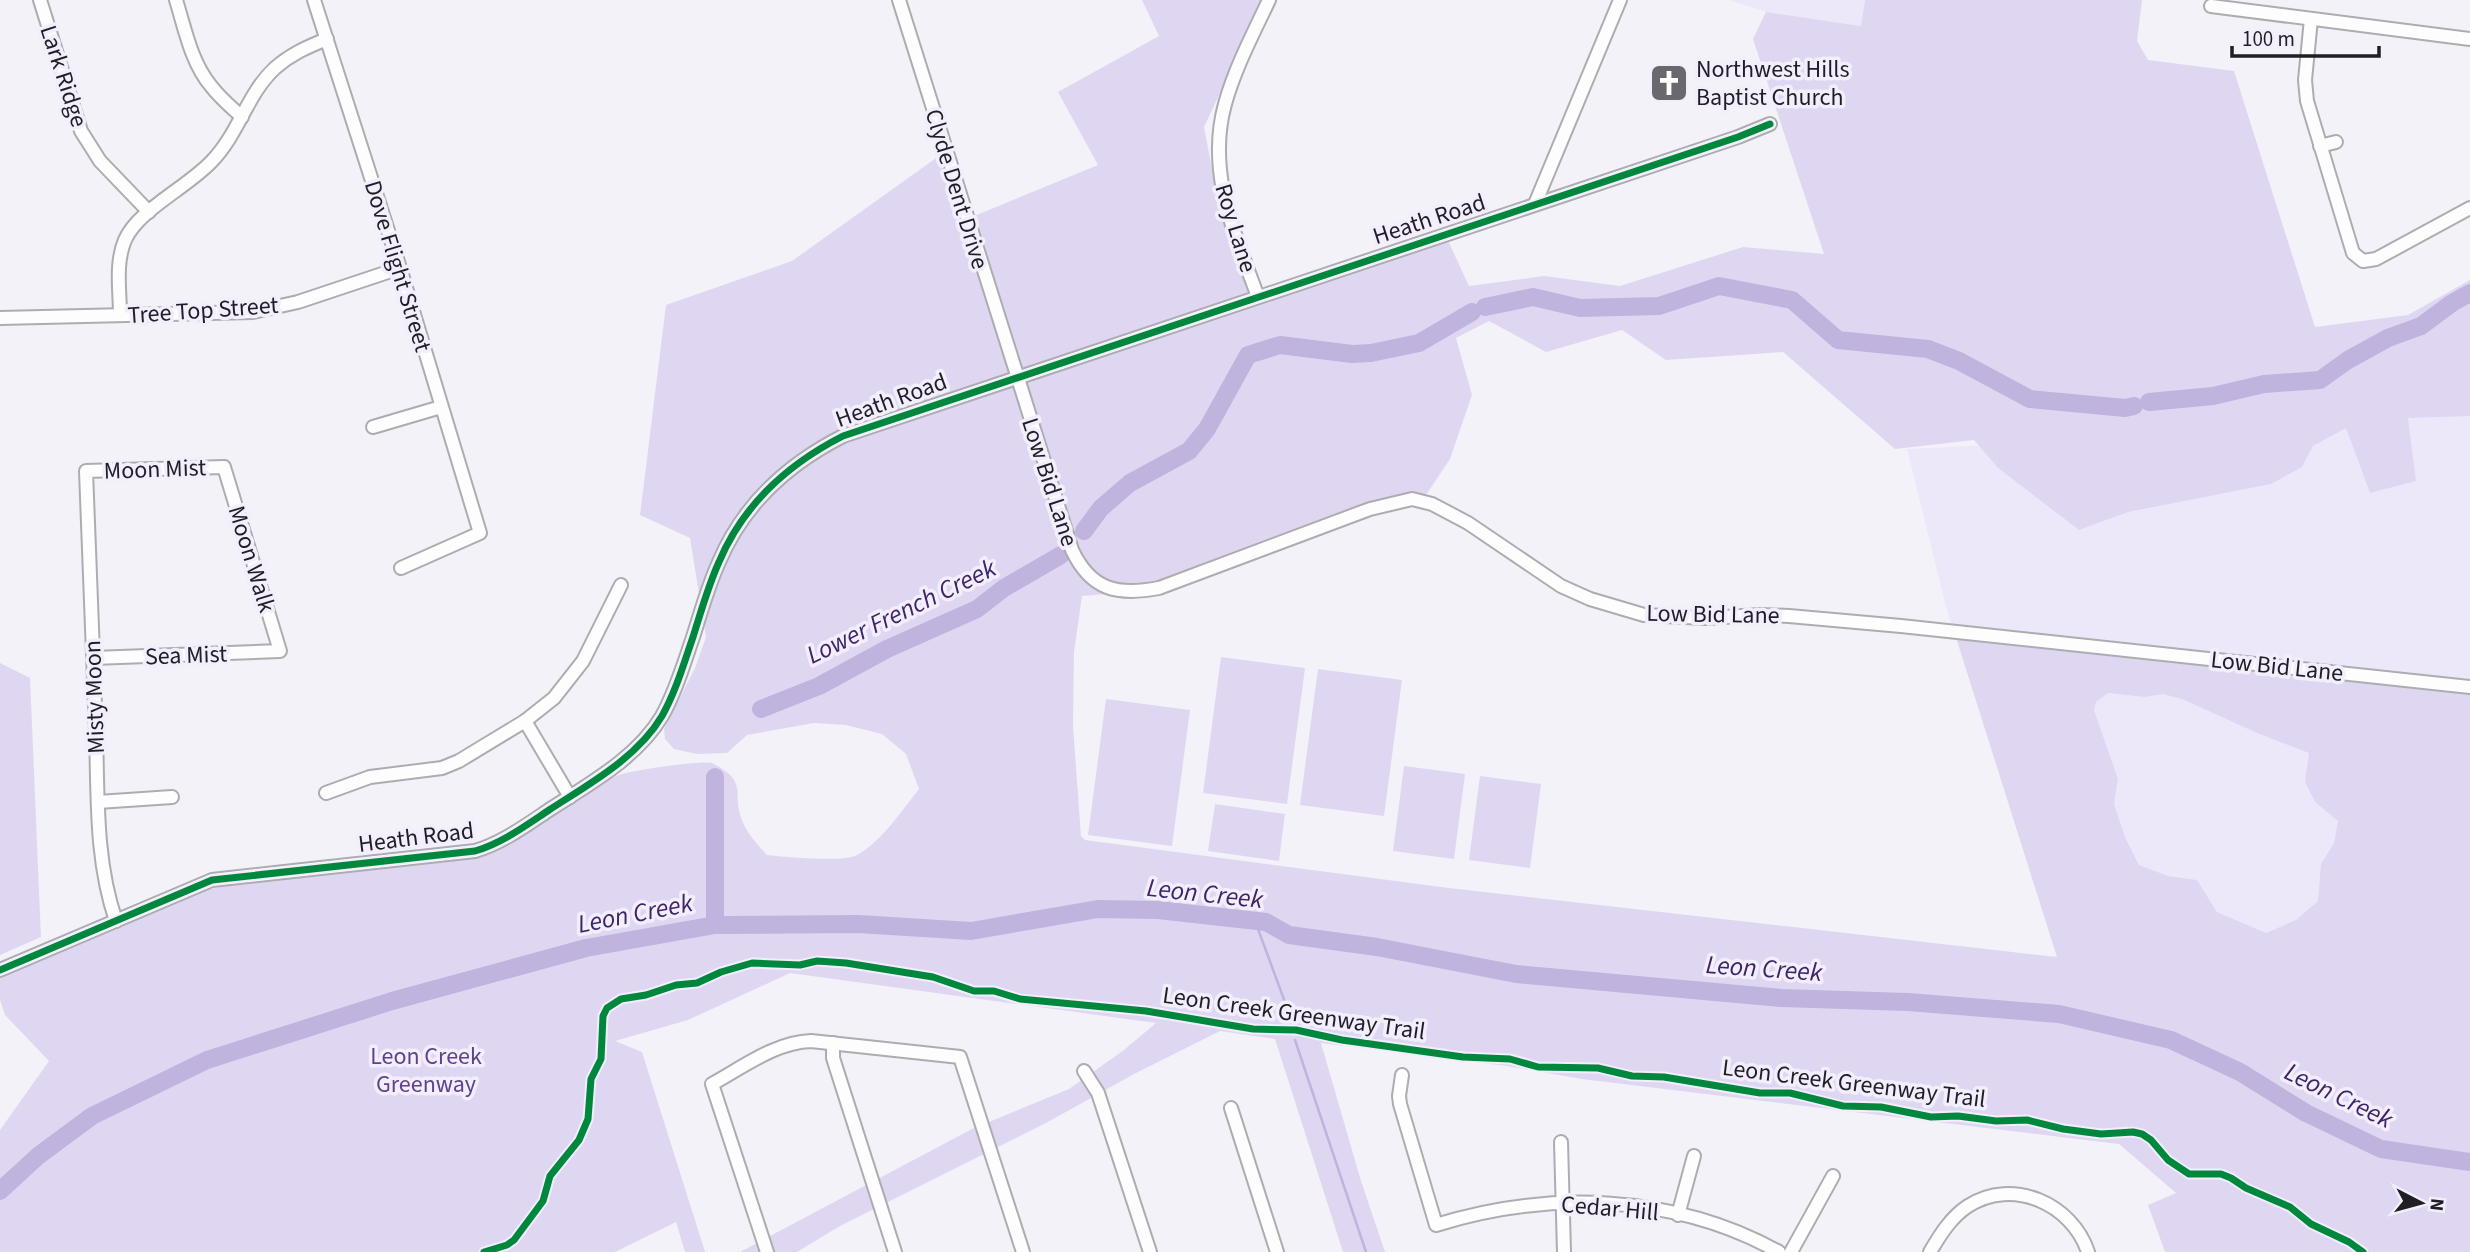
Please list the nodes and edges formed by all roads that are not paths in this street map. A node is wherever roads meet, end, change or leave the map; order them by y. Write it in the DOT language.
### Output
graph roads {
  1 [pos="40,0"];
  2 [pos="176,0"];
  3 [pos="314,0"];
  4 [pos="899,0"];
  5 [pos="1269,0"];
  6 [pos="1620,0"];
  7 [pos="2211,6"];
  8 [pos="2311,19"];
  9 [pos="327,39"];
  10 [pos="2470,39"];
  11 [pos="242,117"];
  12 [pos="1770,124"];
  13 [pos="2336,142"];
  14 [pos="2320,146"];
  15 [pos="1535,204"];
  16 [pos="2470,208"];
  17 [pos="149,212"];
  18 [pos="400,268"];
  19 [pos="1258,297"];
  20 [pos="120,315"];
  21 [pos="0,318"];
  22 [pos="1016,377"];
  23 [pos="441,407"];
  24 [pos="373,427"];
  25 [pos="224,467"];
  26 [pos="86,471"];
  27 [pos="401,568"];
  28 [pos="621,585"];
  29 [pos="280,651"];
  30 [pos="93,658"];
  31 [pos="2470,687"];
  32 [pos="524,722"];
  33 [pos="326,793"];
  34 [pos="172,797"];
  35 [pos="570,797"];
  36 [pos="99,802"];
  37 [pos="116,921"];
  38 [pos="0,970"];
  39 [pos="833,1043"];
  40 [pos="1084,1071"];
  41 [pos="1402,1075"];
  42 [pos="1231,1108"];
  43 [pos="1561,1142"];
  44 [pos="1694,1156"];
  45 [pos="1833,1176"];
  46 [pos="1563,1202"];
  47 [pos="1678,1215"];
  48 [pos="767,1252"];
  49 [pos="895,1252"];
  50 [pos="1023,1252"];
  51 [pos="1150,1252"];
  52 [pos="1277,1252"];
  53 [pos="1564,1252"];
  54 [pos="1779,1252"];
  55 [pos="1791,1252"];
  56 [pos="1930,1252"];
  57 [pos="2088,1252"];
  1 -- 17 [label="street, Lark Ridge"];
  2 -- 11 [label="street"];
  3 -- 9 [label="street, Dove Flight Street"];
  4 -- 22 [label="street, Clyde Dent Drive"];
  5 -- 19 [label="street, Roy Lane"];
  6 -- 15 [label="street"];
  7 -- 8 [label="street"];
  8 -- 10 [label="street"];
  8 -- 14 [label="street"];
  9 -- 11 [label="street"];
  9 -- 18 [label="street, Dove Flight Street"];
  11 -- 17 [label="street"];
  12 -- 15 [label="street, Heath Road"];
  13 -- 14 [label="street"];
  14 -- 16 [label="street"];
  15 -- 19 [label="street, Heath Road"];
  17 -- 20 [label="street"];
  18 -- 20 [label="street, Tree Top Street"];
  18 -- 23 [label="street, Dove Flight Street"];
  19 -- 22 [label="street, Heath Road"];
  20 -- 21 [label="street, Tree Top Street"];
  22 -- 31 [label="street, Low Bid Lane"];
  22 -- 35 [label="street, Heath Road"];
  23 -- 24 [label="street"];
  23 -- 27 [label="street, Dove Flight Street"];
  25 -- 26 [label="street, Moon Mist"];
  25 -- 29 [label="street, Moon Walk"];
  26 -- 30 [label="street, Misty Moon"];
  28 -- 32 [label="street"];
  29 -- 30 [label="street, Sea Mist"];
  30 -- 36 [label="street, Misty Moon"];
  32 -- 33 [label="street"];
  32 -- 35 [label="street"];
  34 -- 36 [label="street"];
  35 -- 37 [label="street, Heath Road"];
  36 -- 37 [label="street, Misty Moon"];
  37 -- 38 [label="street, Heath Road"];
  39 -- 48 [label="street"];
  39 -- 49 [label="street"];
  39 -- 50 [label="street"];
  40 -- 51 [label="street"];
  41 -- 46 [label="street, Cedar Hill"];
  42 -- 52 [label="street"];
  43 -- 46 [label="street"];
  44 -- 47 [label="street"];
  45 -- 55 [label="street"];
  46 -- 47 [label="street, Cedar Hill"];
  46 -- 53 [label="street"];
  47 -- 54 [label="street, Cedar Hill"];
  56 -- 57 [label="street"];
}
